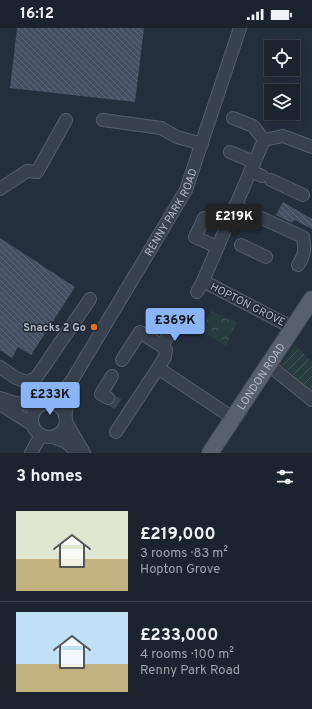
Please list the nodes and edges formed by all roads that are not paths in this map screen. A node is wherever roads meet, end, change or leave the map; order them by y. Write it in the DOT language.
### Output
graph roads {
  1 [pos="240,28"];
  2 [pos="233,118"];
  3 [pos="66,120"];
  4 [pos="103,120"];
  5 [pos="264,140"];
  6 [pos="202,144"];
  7 [pos="312,147"];
  8 [pos="230,152"];
  9 [pos="252,167"];
  10 [pos="0,188"];
  11 [pos="304,195"];
  12 [pos="236,206"];
  13 [pos="204,218"];
  14 [pos="308,234"];
  15 [pos="220,242"];
  16 [pos="266,257"];
  17 [pos="298,265"];
  18 [pos="203,281"];
  19 [pos="197,292"];
  20 [pos="90,299"];
  21 [pos="312,299"];
  22 [pos="173,328"];
  23 [pos="293,328"];
  24 [pos="162,346"];
  25 [pos="122,360"];
  26 [pos="269,364"];
  27 [pos="0,367"];
  28 [pos="158,368"];
  29 [pos="112,376"];
  30 [pos="72,382"];
  31 [pos="0,398"];
  32 [pos="108,398"];
  33 [pos="312,400"];
  34 [pos="0,404"];
  35 [pos="45,404"];
  36 [pos="233,418"];
  37 [pos="66,419"];
  38 [pos="33,426"];
  39 [pos="116,432"];
  40 [pos="46,436"];
  41 [pos="31,453"];
  42 [pos="78,453"];
  43 [pos="84,453"];
  44 [pos="210,453"];
  1 -- 6 [label="street, RENNY PARK ROAD"];
  2 -- 5 [label="street"];
  3 -- 10 [label="street"];
  4 -- 6 [label="street"];
  5 -- 7 [label="street"];
  5 -- 9 [label="street, HOPTON GROVE"];
  6 -- 30 [label="street, RENNY PARK ROAD"];
  8 -- 9 [label="street"];
  9 -- 11 [label="street"];
  9 -- 12 [label="street, HOPTON GROVE"];
  12 -- 14 [label="street"];
  12 -- 15 [label="street, HOPTON GROVE"];
  13 -- 15 [label="street"];
  14 -- 17 [label="street"];
  15 -- 16 [label="street"];
  15 -- 18 [label="street, HOPTON GROVE"];
  18 -- 19 [label="street, HOPTON GROVE"];
  18 -- 23 [label="street, HOPTON GROVE"];
  20 -- 27 [label="street"];
  21 -- 23 [label="main road, LONDON ROAD"];
  22 -- 24 [label="street"];
  23 -- 26 [label="main road, LONDON ROAD"];
  24 -- 25 [label="street"];
  24 -- 28 [label="street"];
  26 -- 33 [label="street"];
  26 -- 36 [label="main road, LONDON ROAD"];
  28 -- 36 [label="street"];
  28 -- 39 [label="street"];
  29 -- 32 [label="street"];
  30 -- 35 [label="street, RENNY PARK ROAD"];
  30 -- 37 [label="street, RENNY PARK ROAD"];
  31 -- 35 [label="street"];
  34 -- 38 [label="street"];
  35 -- 37 [label="street"];
  35 -- 38 [label="street"];
  36 -- 44 [label="main road, LONDON ROAD"];
  37 -- 40 [label="street"];
  37 -- 43 [label="street"];
  38 -- 40 [label="street"];
  40 -- 41 [label="street"];
  40 -- 42 [label="street"];
}
